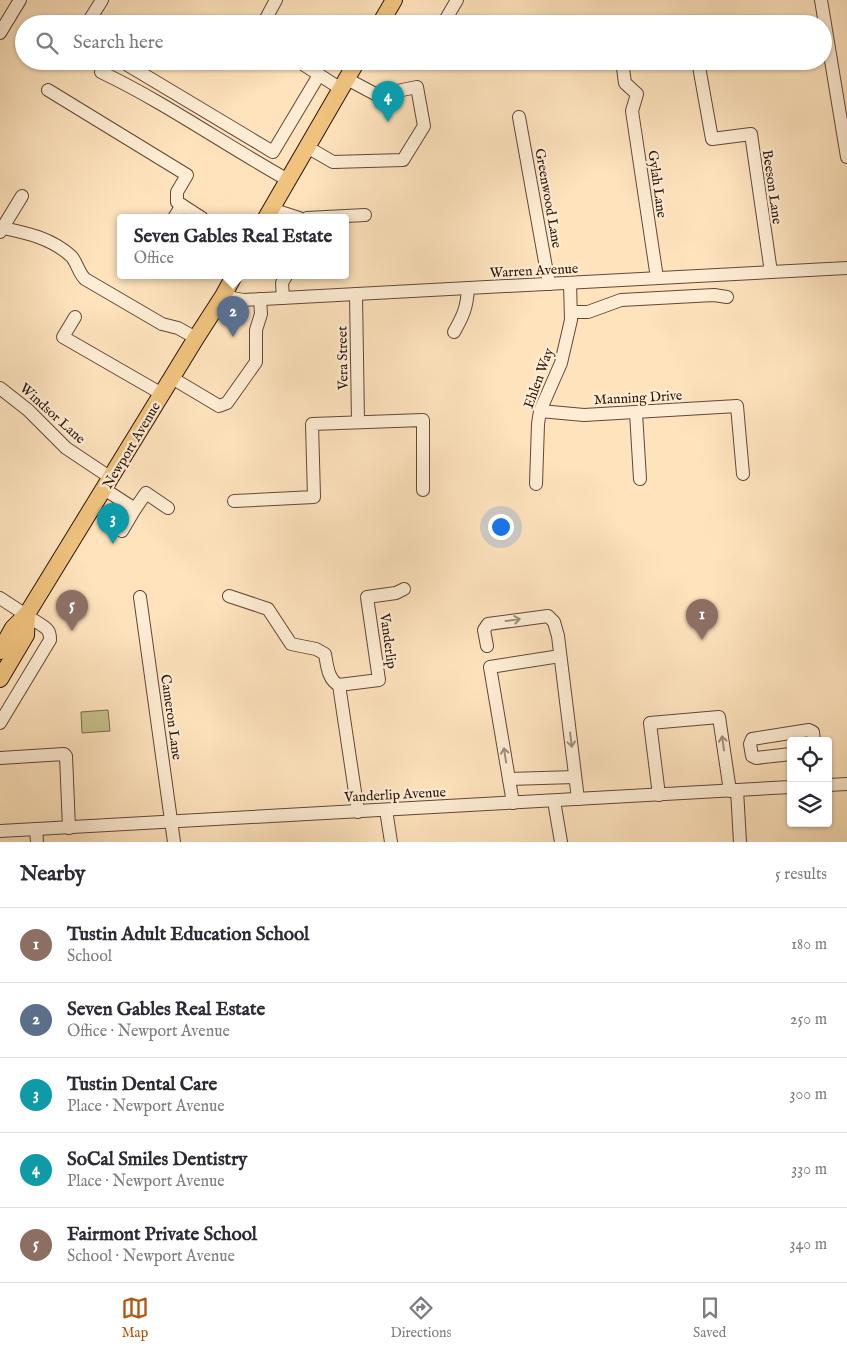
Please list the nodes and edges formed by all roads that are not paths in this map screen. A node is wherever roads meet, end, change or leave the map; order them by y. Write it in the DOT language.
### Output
graph roads {
  1 [pos="20,0"];
  2 [pos="102,0"];
  3 [pos="276,0"];
  4 [pos="394,0"];
  5 [pos="457,0"];
  6 [pos="821,0"];
  7 [pos="93,15"];
  8 [pos="268,15"];
  9 [pos="388,15"];
  10 [pos="448,15"];
  11 [pos="823,15"];
  12 [pos="0,33"];
  13 [pos="832,66"];
  14 [pos="136,70"];
  15 [pos="313,70"];
  16 [pos="353,70"];
  17 [pos="623,70"];
  18 [pos="700,70"];
  19 [pos="101,72"];
  20 [pos="319,74"];
  21 [pos="344,84"];
  22 [pos="48,90"];
  23 [pos="519,117"];
  24 [pos="308,147"];
  25 [pos="847,157"];
  26 [pos="288,180"];
  27 [pos="22,196"];
  28 [pos="182,205"];
  29 [pos="269,213"];
  30 [pos="176,214"];
  31 [pos="196,214"];
  32 [pos="365,215"];
  33 [pos="349,216"];
  34 [pos="1,230"];
  35 [pos="847,268"];
  36 [pos="771,272"];
  37 [pos="657,278"];
  38 [pos="232,279"];
  39 [pos="284,279"];
  40 [pos="570,283"];
  41 [pos="549,284"];
  42 [pos="468,288"];
  43 [pos="356,294"];
  44 [pos="223,296"];
  45 [pos="283,298"];
  46 [pos="727,298"];
  47 [pos="260,299"];
  48 [pos="572,312"];
  49 [pos="75,316"];
  50 [pos="454,332"];
  51 [pos="196,338"];
  52 [pos="172,378"];
  53 [pos="0,388"];
  54 [pos="162,394"];
  55 [pos="540,411"];
  56 [pos="636,413"];
  57 [pos="358,422"];
  58 [pos="743,474"];
  59 [pos="640,479"];
  60 [pos="108,484"];
  61 [pos="536,484"];
  62 [pos="423,490"];
  63 [pos="234,501"];
  64 [pos="168,508"];
  65 [pos="136,509"];
  66 [pos="122,531"];
  67 [pos="404,589"];
  68 [pos="229,596"];
  69 [pos="140,597"];
  70 [pos="0,598"];
  71 [pos="27,614"];
  72 [pos="487,646"];
  73 [pos="0,650"];
  74 [pos="560,656"];
  75 [pos="0,679"];
  76 [pos="339,685"];
  77 [pos="0,723"];
  78 [pos="814,737"];
  79 [pos="787,754"];
  80 [pos="0,758"];
  81 [pos="575,777"];
  82 [pos="509,779"];
  83 [pos="847,784"];
  84 [pos="832,785"];
  85 [pos="787,787"];
  86 [pos="734,791"];
  87 [pos="659,795"];
  88 [pos="578,799"];
  89 [pos="554,801"];
  90 [pos="513,803"];
  91 [pos="386,810"];
  92 [pos="358,812"];
  93 [pos="172,822"];
  94 [pos="69,828"];
  95 [pos="0,832"];
  96 [pos="36,836"];
  97 [pos="174,842"];
  98 [pos="391,842"];
  99 [pos="561,842"];
  100 [pos="740,842"];
  1 -- 12 [label="street"];
  2 -- 7 [label="street"];
  3 -- 8 [label="street"];
  4 -- 9 [label="main road"];
  5 -- 10 [label="street"];
  6 -- 11 [label="street"];
  13 -- 25 [label="street"];
  14 -- 20 [label="street"];
  15 -- 20 [label="street"];
  16 -- 21 [label="main road"];
  17 -- 37 [label="street, Gylah Lane"];
  18 -- 36 [label="street, Beeson Lane"];
  19 -- 26 [label="street"];
  20 -- 21 [label="street"];
  21 -- 24 [label="main road"];
  21 -- 24 [label="street"];
  22 -- 28 [label="street"];
  23 -- 41 [label="street, Greenwood Lane"];
  24 -- 26 [label="main road"];
  26 -- 29 [label="main road"];
  27 -- 34 [label="street"];
  28 -- 30 [label="street"];
  28 -- 31 [label="street"];
  32 -- 33 [label="street"];
  34 -- 51 [label="street"];
  35 -- 36 [label="street, Warren Avenue"];
  36 -- 37 [label="street, Warren Avenue"];
  37 -- 40 [label="street, Warren Avenue"];
  38 -- 44 [label="main road, Newport Avenue"];
  39 -- 45 [label="street"];
  40 -- 41 [label="street, Warren Avenue"];
  40 -- 48 [label="street, Ehlen Way"];
  41 -- 42 [label="street, Warren Avenue"];
  42 -- 43 [label="street, Warren Avenue"];
  42 -- 50 [label="street"];
  43 -- 45 [label="street, Warren Avenue"];
  43 -- 57 [label="street, Vera Street"];
  44 -- 47 [label="street, Warren Avenue"];
  44 -- 51 [label="main road, Newport Avenue"];
  45 -- 47 [label="street, Warren Avenue"];
  46 -- 48 [label="street"];
  47 -- 52 [label="street"];
  48 -- 55 [label="street, Ehlen Way"];
  49 -- 54 [label="street"];
  51 -- 52 [label="main road, Newport Avenue"];
  52 -- 54 [label="main road, Newport Avenue"];
  53 -- 60 [label="street, Windsor Lane"];
  54 -- 60 [label="main road, Newport Avenue"];
  55 -- 56 [label="street, Manning Drive"];
  55 -- 61 [label="street, Ehlen Way"];
  56 -- 58 [label="street, Manning Drive"];
  56 -- 59 [label="street"];
  57 -- 62 [label="street"];
  57 -- 63 [label="street"];
  60 -- 65 [label="street, Windsor Lane"];
  60 -- 71 [label="main road, Newport Avenue"];
  64 -- 65 [label="street"];
  65 -- 66 [label="street"];
  67 -- 76 [label="street, Vanderlip"];
  68 -- 76 [label="street"];
  69 -- 93 [label="street, Cameron Lane"];
  70 -- 71 [label="street"];
  71 -- 73 [label="main road, Newport Avenue"];
  71 -- 75 [label="main road, Newport Avenue"];
  71 -- 77 [label="street"];
  72 -- 74 [label="street, one-way"];
  74 -- 81 [label="street, one-way"];
  82 -- 74 [label="street, one-way"];
  76 -- 92 [label="street"];
  78 -- 79 [label="street"];
  80 -- 94 [label="street"];
  81 -- 82 [label="street"];
  81 -- 88 [label="street"];
  82 -- 90 [label="street"];
  83 -- 84 [label="street"];
  85 -- 86 [label="street, Vanderlip Avenue"];
  86 -- 87 [label="street, Vanderlip Avenue"];
  86 -- 87 [label="street, one-way"];
  86 -- 100 [label="street"];
  87 -- 88 [label="street, Vanderlip Avenue"];
  88 -- 89 [label="street, Vanderlip Avenue"];
  89 -- 90 [label="street, Vanderlip Avenue"];
  89 -- 99 [label="street"];
  90 -- 91 [label="street, Vanderlip Avenue"];
  91 -- 92 [label="street, Vanderlip Avenue"];
  91 -- 98 [label="street"];
  92 -- 93 [label="street, Vanderlip Avenue"];
  93 -- 94 [label="street, Vanderlip Avenue"];
  93 -- 97 [label="street, Cameron Lane"];
  94 -- 96 [label="street, Vanderlip Avenue"];
  95 -- 96 [label="street, Vanderlip Avenue"];
}
